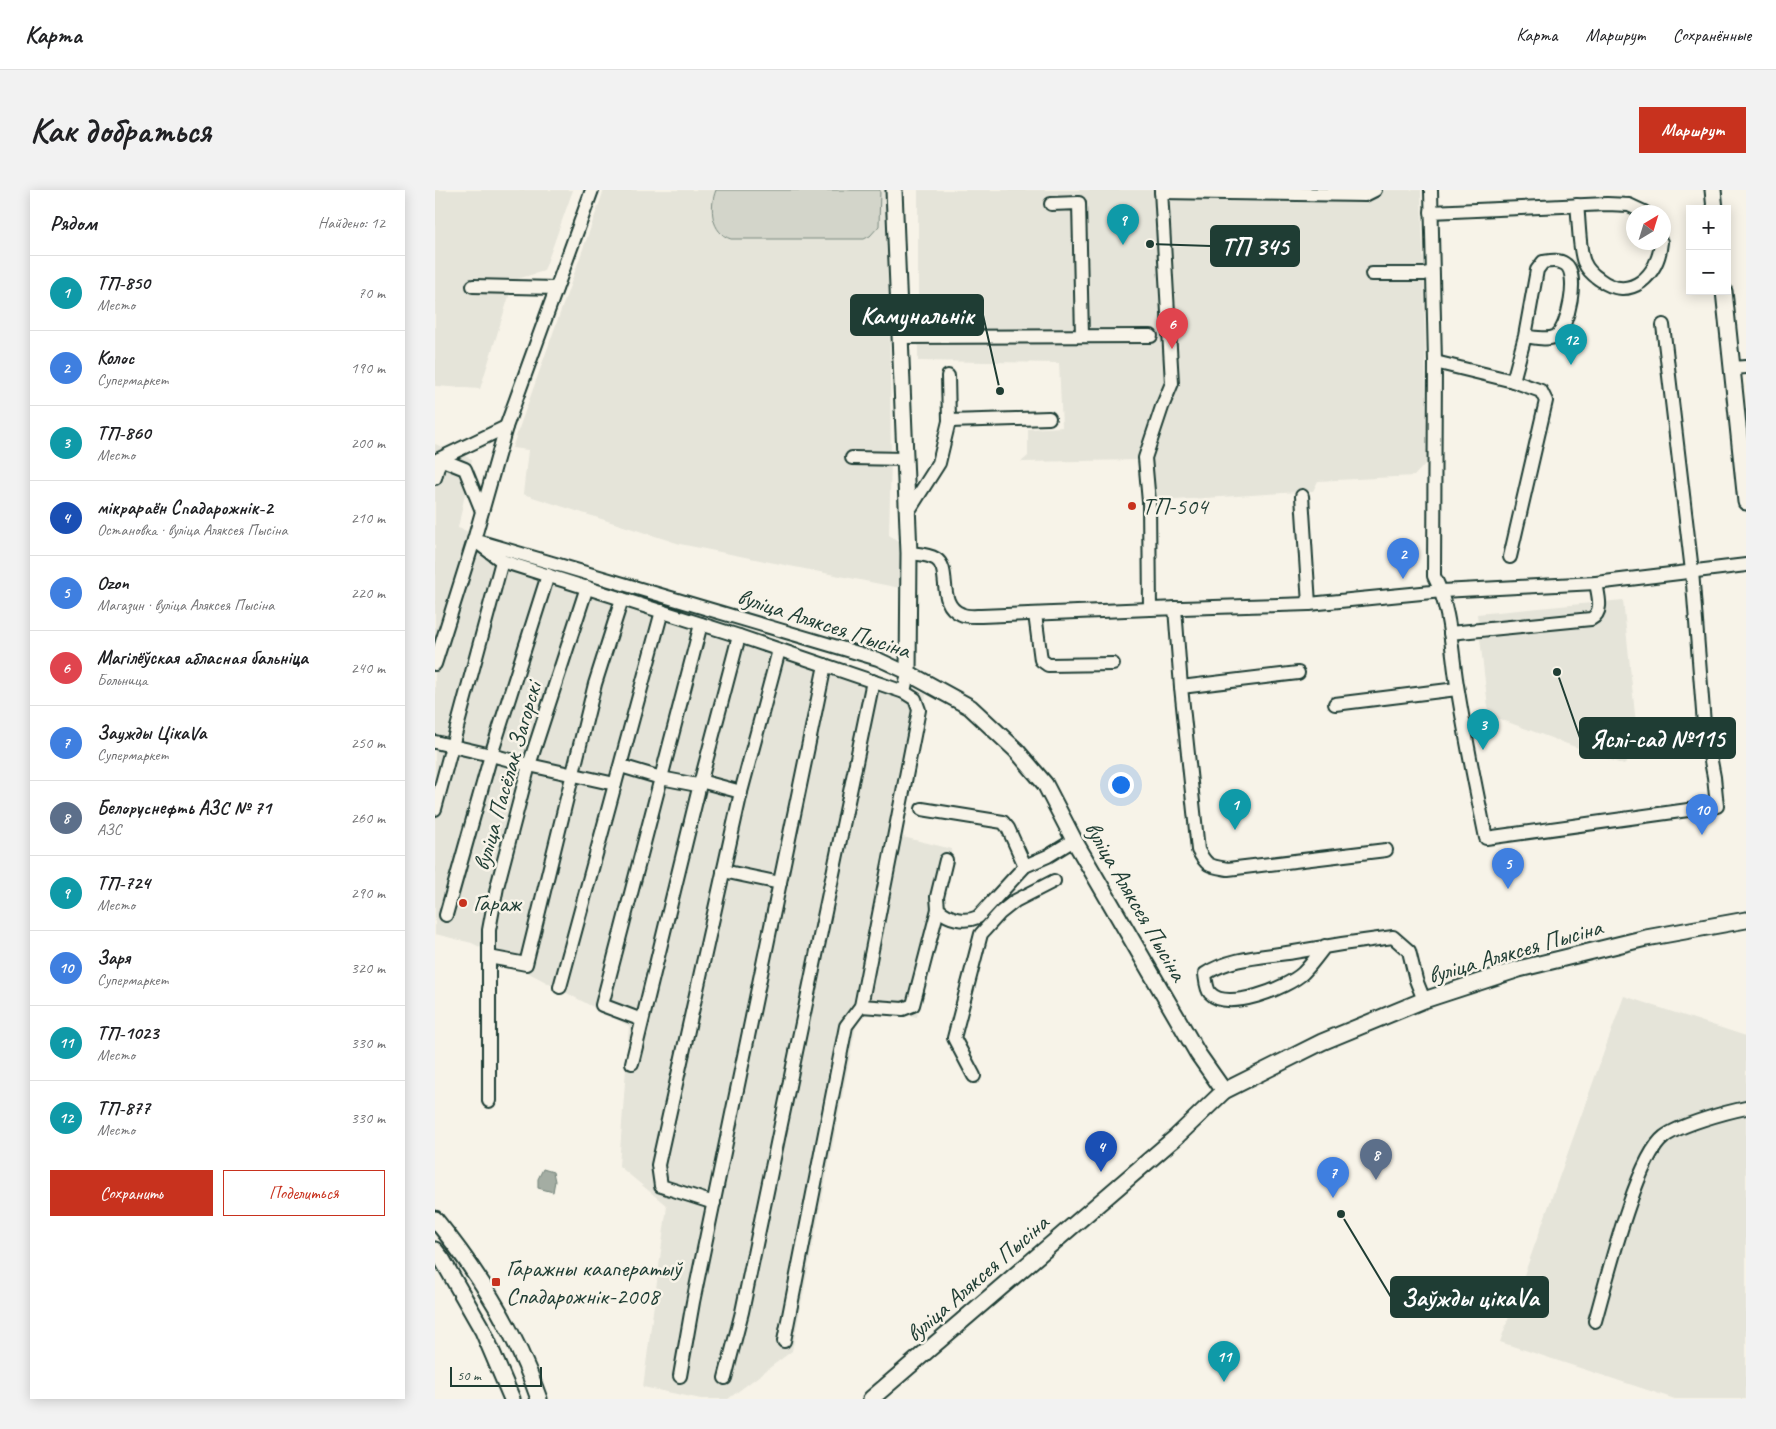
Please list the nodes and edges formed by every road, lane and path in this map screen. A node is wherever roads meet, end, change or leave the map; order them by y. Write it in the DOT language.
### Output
graph roads {
  1 [pos="592,190"];
  2 [pos="894,190"];
  3 [pos="1375,190"];
  4 [pos="1431,190"];
  5 [pos="1713,190"];
  6 [pos="1161,191"];
  7 [pos="1051,204"];
  8 [pos="1577,205"];
  9 [pos="1629,205"];
  10 [pos="1715,205"];
  11 [pos="1431,212"];
  12 [pos="1660,250"];
  13 [pos="1432,272"];
  14 [pos="1372,274"];
  15 [pos="473,286"];
  16 [pos="556,288"];
  17 [pos="1725,295"];
  18 [pos="1663,326"];
  19 [pos="1082,336"];
  20 [pos="1151,336"];
  21 [pos="1525,336"];
  22 [pos="899,337"];
  23 [pos="1435,362"];
  24 [pos="1739,368"];
  25 [pos="948,376"];
  26 [pos="1513,381"];
  27 [pos="1049,418"];
  28 [pos="949,421"];
  29 [pos="507,427"];
  30 [pos="852,458"];
  31 [pos="905,459"];
  32 [pos="438,460"];
  33 [pos="435,478"];
  34 [pos="1302,496"];
  35 [pos="1746,502"];
  36 [pos="482,511"];
  37 [pos="906,515"];
  38 [pos="474,540"];
  39 [pos="909,553"];
  40 [pos="1510,557"];
  41 [pos="502,561"];
  42 [pos="1746,565"];
  43 [pos="1692,571"];
  44 [pos="549,575"];
  45 [pos="1595,583"];
  46 [pos="587,587"];
  47 [pos="1442,591"];
  48 [pos="622,599"];
  49 [pos="1309,604"];
  50 [pos="1175,608"];
  51 [pos="1150,609"];
  52 [pos="662,611"];
  53 [pos="1035,614"];
  54 [pos="701,624"];
  55 [pos="1450,633"];
  56 [pos="739,636"];
  57 [pos="779,650"];
  58 [pos="435,664"];
  59 [pos="1113,664"];
  60 [pos="825,665"];
  61 [pos="908,673"];
  62 [pos="1298,673"];
  63 [pos="873,681"];
  64 [pos="1181,687"];
  65 [pos="1457,690"];
  66 [pos="904,692"];
  67 [pos="1335,704"];
  68 [pos="435,742"];
  69 [pos="453,746"];
  70 [pos="491,755"];
  71 [pos="529,765"];
  72 [pos="621,766"];
  73 [pos="573,775"];
  74 [pos="661,778"];
  75 [pos="615,784"];
  76 [pos="700,784"];
  77 [pos="741,792"];
  78 [pos="435,809"];
  79 [pos="922,809"];
  80 [pos="1074,840"];
  81 [pos="1386,850"];
  82 [pos="946,860"];
  83 [pos="1025,866"];
  84 [pos="723,871"];
  85 [pos="1054,881"];
  86 [pos="780,883"];
  87 [pos="937,909"];
  88 [pos="446,915"];
  89 [pos="1746,920"];
  90 [pos="1325,946"];
  91 [pos="489,956"];
  92 [pos="560,987"];
  93 [pos="1424,1000"];
  94 [pos="861,1006"];
  95 [pos="642,1020"];
  96 [pos="632,1063"];
  97 [pos="974,1076"];
  98 [pos="1224,1091"];
  99 [pos="489,1101"];
  100 [pos="1746,1108"];
  101 [pos="714,1203"];
  102 [pos="435,1219"];
  103 [pos="435,1250"];
  104 [pos="1595,1321"];
  105 [pos="784,1341"];
  106 [pos="680,1376"];
  107 [pos="725,1378"];
  108 [pos="512,1399"];
  109 [pos="539,1399"];
  110 [pos="871,1399"];
  1 -- 16 [label="street"];
  2 -- 22 [label="main road"];
  3 -- 6 [label="street"];
  4 -- 11 [label="street"];
  5 -- 10 [label="main road"];
  6 -- 51 [label="street"];
  7 -- 19 [label="street"];
  8 -- 9 [label="street"];
  8 -- 11 [label="street"];
  8 -- 12 [label="street"];
  11 -- 13 [label="street"];
  13 -- 14 [label="street"];
  13 -- 23 [label="street"];
  15 -- 16 [label="street"];
  16 -- 29 [label="street"];
  17 -- 24 [label="main road"];
  18 -- 43 [label="street"];
  19 -- 20 [label="street"];
  19 -- 22 [label="street"];
  21 -- 21 [label="street"];
  21 -- 26 [label="street"];
  22 -- 31 [label="main road"];
  23 -- 26 [label="street"];
  23 -- 47 [label="street"];
  24 -- 35 [label="main road"];
  25 -- 28 [label="street"];
  26 -- 40 [label="street"];
  27 -- 28 [label="street"];
  28 -- 37 [label="street"];
  29 -- 32 [label="street"];
  29 -- 36 [label="street"];
  30 -- 31 [label="street"];
  31 -- 37 [label="main road"];
  32 -- 33 [label="street"];
  32 -- 36 [label="street"];
  34 -- 49 [label="street"];
  36 -- 38 [label="street"];
  37 -- 39 [label="main road"];
  38 -- 41 [label="street"];
  38 -- 58 [label="street"];
  38 -- 61 [label="street, вуліца Аляксея Пысіна"];
  39 -- 53 [label="street"];
  39 -- 61 [label="main road"];
  41 -- 44 [label="street"];
  41 -- 69 [label="street"];
  42 -- 43 [label="street"];
  43 -- 45 [label="street"];
  43 -- 65 [label="street"];
  44 -- 46 [label="street"];
  44 -- 70 [label="street"];
  45 -- 47 [label="street"];
  45 -- 55 [label="street"];
  46 -- 48 [label="street"];
  46 -- 71 [label="street, вуліца Пасёлак Загорскі"];
  47 -- 49 [label="street"];
  47 -- 55 [label="street"];
  48 -- 52 [label="street"];
  48 -- 73 [label="street"];
  49 -- 50 [label="street"];
  50 -- 51 [label="street"];
  50 -- 64 [label="street"];
  51 -- 53 [label="street"];
  52 -- 54 [label="street"];
  52 -- 72 [label="street"];
  53 -- 59 [label="street"];
  54 -- 56 [label="street"];
  54 -- 74 [label="street"];
  55 -- 65 [label="street"];
  56 -- 57 [label="street"];
  56 -- 76 [label="street"];
  57 -- 60 [label="street"];
  57 -- 77 [label="street"];
  60 -- 63 [label="street"];
  60 -- 86 [label="street"];
  61 -- 66 [label="street"];
  61 -- 80 [label="main road, вуліца Аляксея Пысіна"];
  62 -- 64 [label="street"];
  63 -- 66 [label="street"];
  63 -- 107 [label="street"];
  64 -- 81 [label="street"];
  65 -- 67 [label="street"];
  66 -- 94 [label="street"];
  68 -- 69 [label="street"];
  69 -- 70 [label="street"];
  69 -- 78 [label="street"];
  70 -- 71 [label="street"];
  70 -- 88 [label="street"];
  71 -- 73 [label="street"];
  71 -- 91 [label="street, вуліца Пасёлак Загорскі"];
  72 -- 74 [label="street"];
  72 -- 75 [label="street"];
  73 -- 75 [label="street"];
  73 -- 91 [label="street"];
  74 -- 76 [label="street"];
  74 -- 95 [label="street"];
  75 -- 92 [label="street"];
  76 -- 77 [label="street"];
  76 -- 95 [label="street"];
  77 -- 84 [label="street"];
  79 -- 83 [label="street"];
  80 -- 83 [label="street"];
  80 -- 98 [label="main road, вуліца Аляксея Пысіна"];
  82 -- 87 [label="street"];
  83 -- 87 [label="street"];
  84 -- 86 [label="street"];
  84 -- 101 [label="street"];
  85 -- 97 [label="street"];
  86 -- 101 [label="street"];
  87 -- 94 [label="street"];
  89 -- 93 [label="main road, вуліца Аляксея Пысіна"];
  90 -- 90 [label="street"];
  90 -- 93 [label="street"];
  91 -- 99 [label="street, вуліца Пасёлак Загорскі"];
  93 -- 98 [label="main road, вуліца Аляксея Пысіна"];
  94 -- 105 [label="street"];
  95 -- 96 [label="street"];
  98 -- 110 [label="main road, вуліца Аляксея Пысіна"];
  100 -- 104 [label="street"];
  101 -- 106 [label="street"];
  102 -- 109 [label="main road"];
  103 -- 108 [label="main road"];
}
